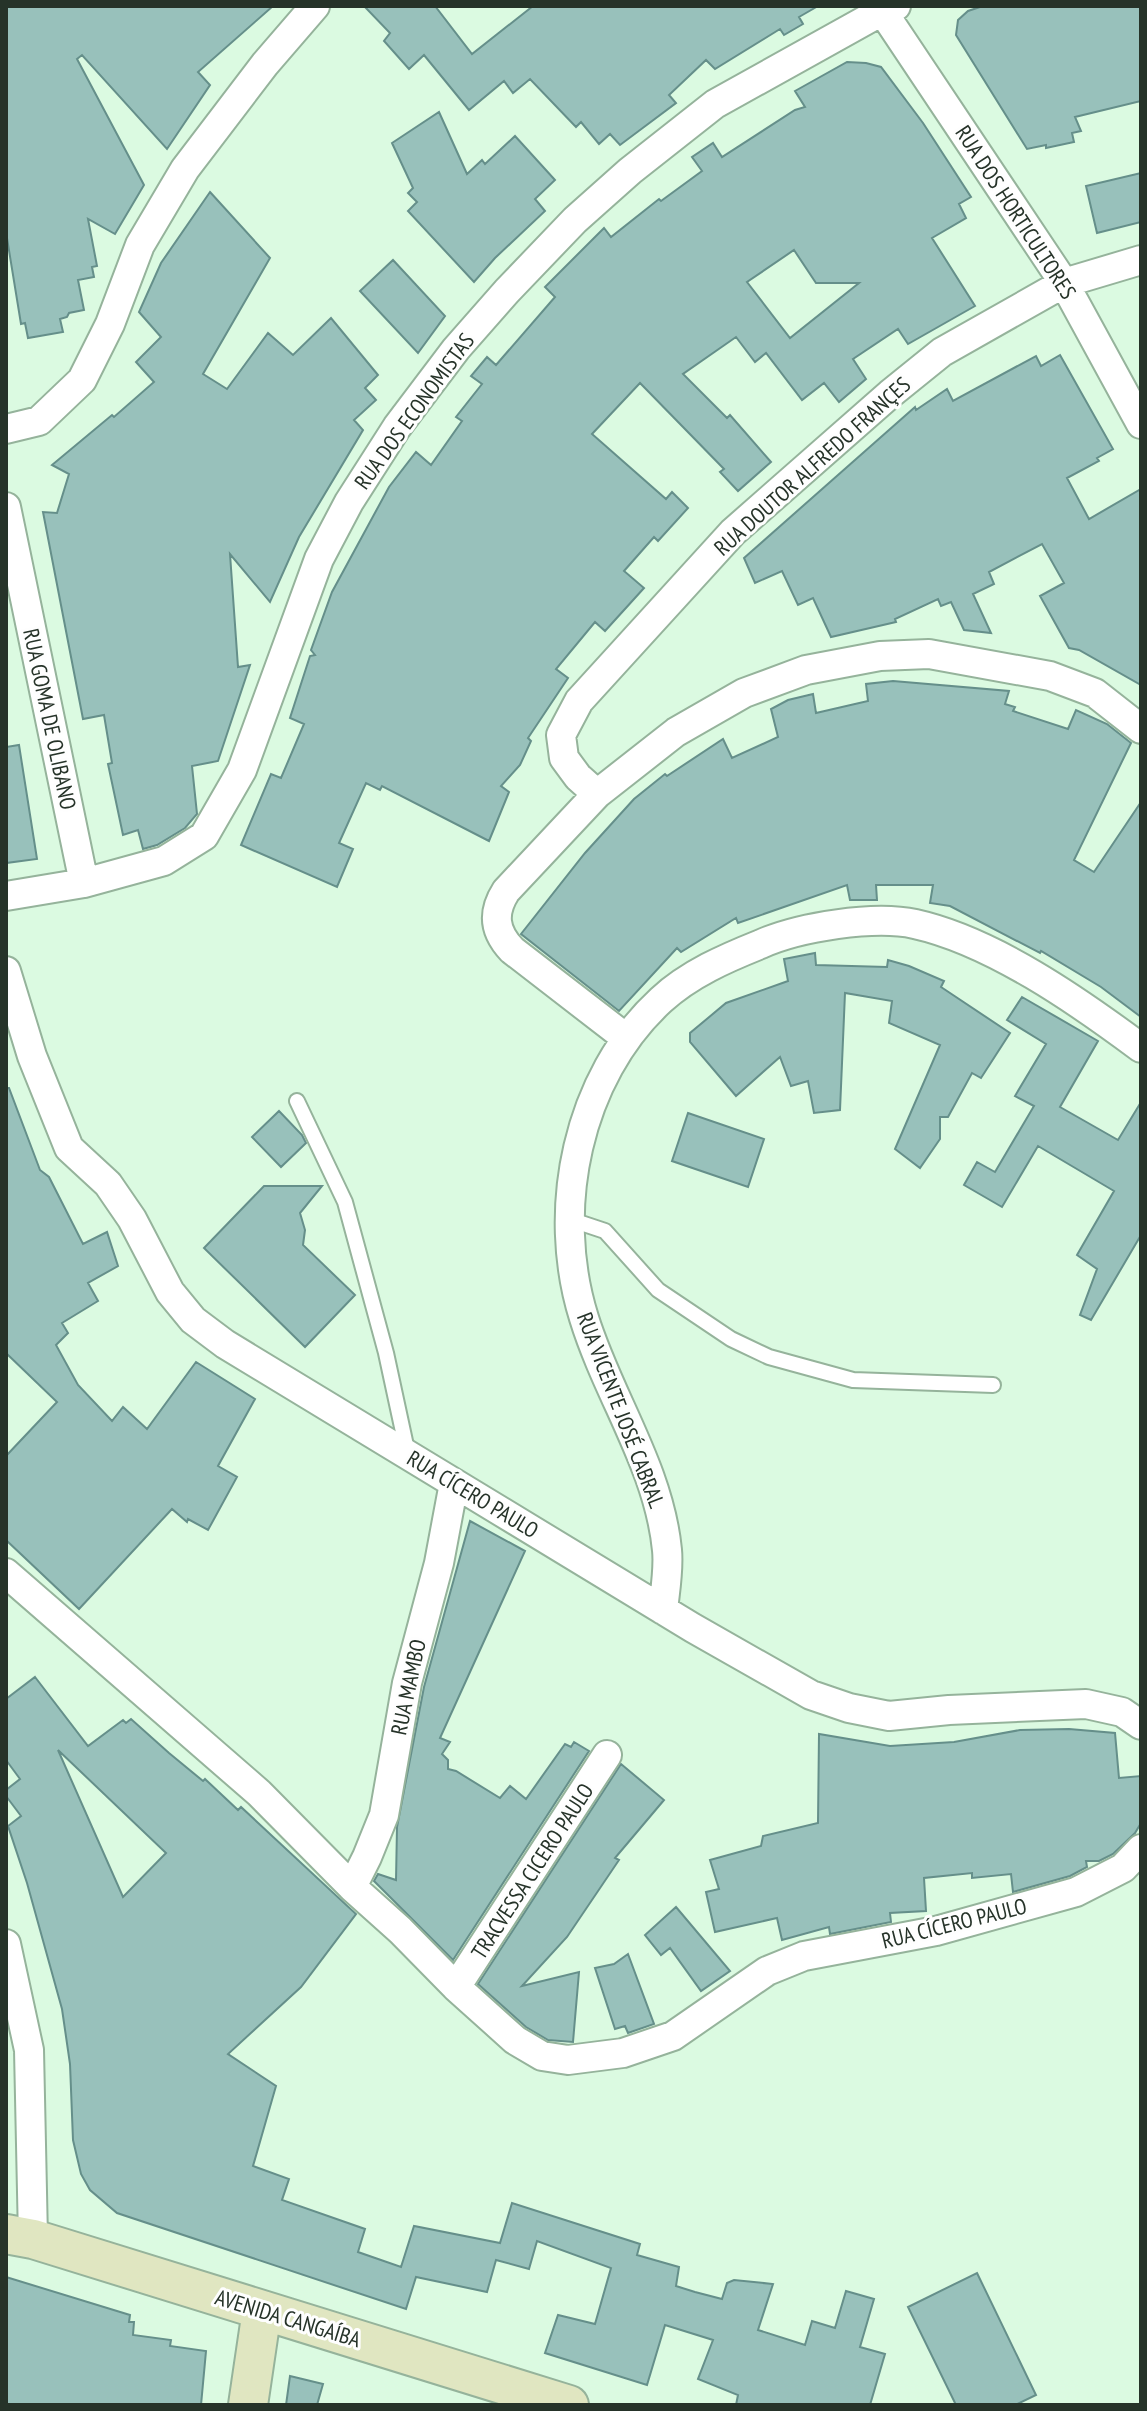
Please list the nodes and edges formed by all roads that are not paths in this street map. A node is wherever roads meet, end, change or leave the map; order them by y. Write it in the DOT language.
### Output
graph roads {
  1 [pos="315,6"];
  2 [pos="886,7"];
  3 [pos="1141,260"];
  4 [pos="1064,283"];
  5 [pos="1141,424"];
  6 [pos="6,429"];
  7 [pos="6,507"];
  8 [pos="1141,729"];
  9 [pos="597,794"];
  10 [pos="84,883"];
  11 [pos="6,896"];
  12 [pos="6,971"];
  13 [pos="626,1038"];
  14 [pos="1141,1048"];
  15 [pos="297,1101"];
  16 [pos="569,1219"];
  17 [pos="993,1385"];
  18 [pos="408,1455"];
  19 [pos="454,1483"];
  20 [pos="6,1573"];
  21 [pos="663,1610"];
  22 [pos="1141,1725"];
  23 [pos="607,1755"];
  24 [pos="1141,1849"];
  25 [pos="352,1887"];
  26 [pos="6,1944"];
  27 [pos="456,1987"];
  28 [pos="19,2236"];
  29 [pos="262,2310"];
  30 [pos="248,2405"];
  31 [pos="569,2405"];
  1 -- 6 [label="street"];
  2 -- 4 [label="street, RUA DOS HORTICULTORES"];
  2 -- 10 [label="street, RUA DOS ECONOMISTAS"];
  3 -- 4 [label="street, RUA DOUTOR ALFREDO FRANÇES"];
  4 -- 5 [label="street, RUA DOS HORTICULTORES"];
  4 -- 9 [label="street, RUA DOUTOR ALFREDO FRANÇES"];
  7 -- 10 [label="street, RUA GOMA DE OLIBANO"];
  8 -- 9 [label="street"];
  9 -- 13 [label="street"];
  10 -- 11 [label="street, RUA DOS ECONOMISTAS"];
  12 -- 18 [label="street, RUA CÍCERO PAULO"];
  13 -- 14 [label="street, RUA VICENTE JOSÉ CABRAL"];
  13 -- 16 [label="street, RUA VICENTE JOSÉ CABRAL"];
  15 -- 18 [label="lane"];
  16 -- 17 [label="lane"];
  16 -- 21 [label="street, RUA VICENTE JOSÉ CABRAL"];
  18 -- 19 [label="street, RUA CÍCERO PAULO"];
  19 -- 21 [label="street, RUA CÍCERO PAULO"];
  19 -- 25 [label="street, RUA MAMBO"];
  20 -- 25 [label="street, RUA CÍCERO PAULO"];
  21 -- 22 [label="street, RUA CÍCERO PAULO"];
  23 -- 27 [label="street, TRACVESSA CICERO PAULO"];
  24 -- 27 [label="street, RUA CÍCERO PAULO"];
  25 -- 27 [label="street, RUA CÍCERO PAULO"];
  26 -- 28 [label="street"];
  28 -- 29 [label="main road, AVENIDA CANGAÍBA"];
  29 -- 30 [label="main road"];
  29 -- 31 [label="main road, AVENIDA CANGAÍBA"];
}
